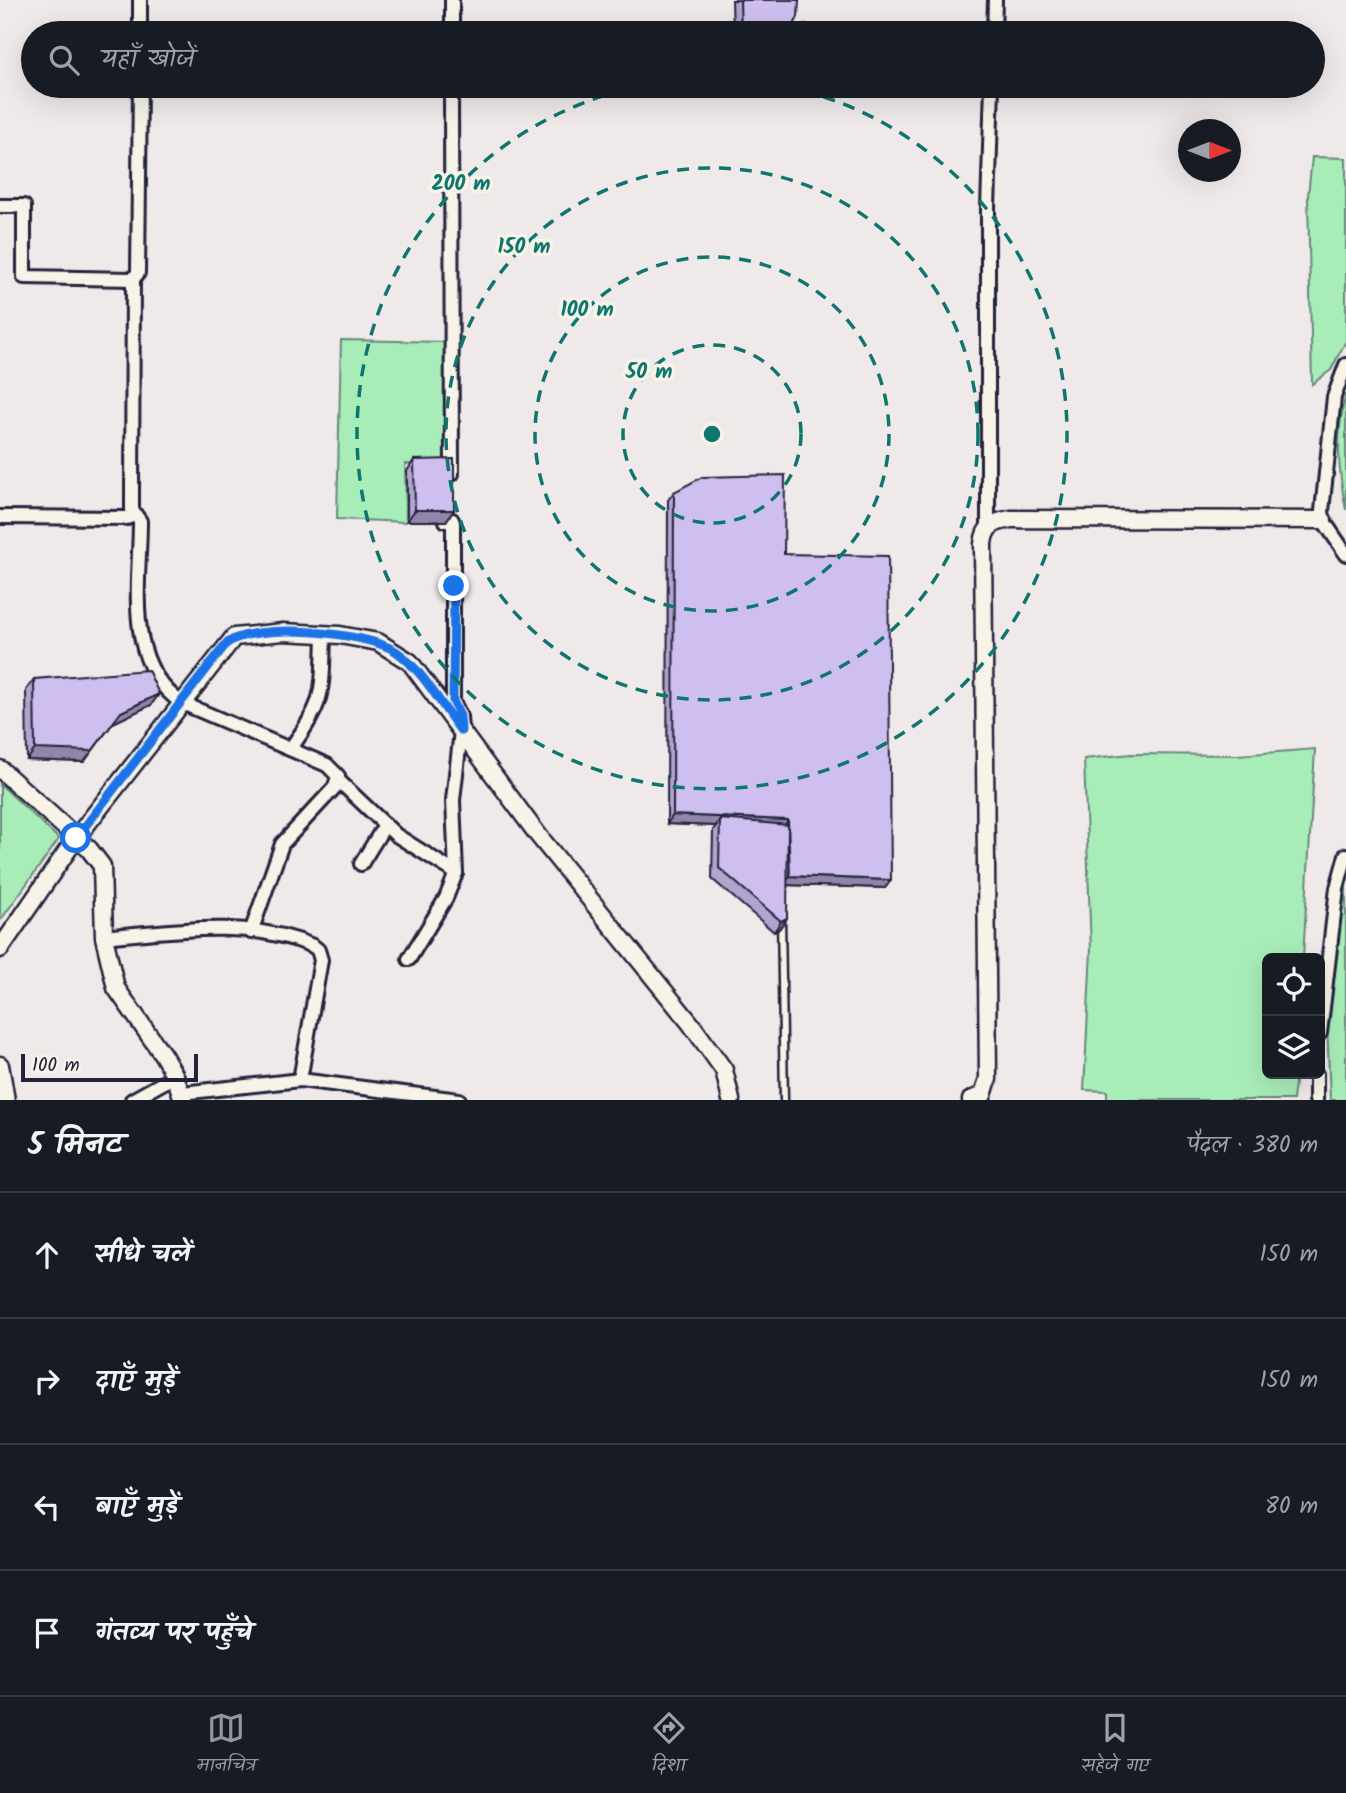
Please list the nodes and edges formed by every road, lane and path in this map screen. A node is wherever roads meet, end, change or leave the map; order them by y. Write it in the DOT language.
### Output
graph roads {
  1 [pos="140,0"];
  2 [pos="452,0"];
  3 [pos="995,0"];
  4 [pos="139,21"];
  5 [pos="452,21"];
  6 [pos="994,21"];
  7 [pos="140,98"];
  8 [pos="451,98"];
  9 [pos="992,98"];
  10 [pos="0,206"];
  11 [pos="133,279"];
  12 [pos="1346,365"];
  13 [pos="135,515"];
  14 [pos="0,517"];
  15 [pos="1323,520"];
  16 [pos="988,528"];
  17 [pos="1346,554"];
  18 [pos="324,634"];
  19 [pos="182,703"];
  20 [pos="461,731"];
  21 [pos="290,748"];
  22 [pos="0,769"];
  23 [pos="338,780"];
  24 [pos="385,825"];
  25 [pos="76,838"];
  26 [pos="1346,856"];
  27 [pos="360,864"];
  28 [pos="456,873"];
  29 [pos="781,905"];
  30 [pos="251,932"];
  31 [pos="104,937"];
  32 [pos="0,949"];
  33 [pos="409,959"];
  34 [pos="1322,1016"];
  35 [pos="0,1065"];
  36 [pos="175,1076"];
  37 [pos="1316,1079"];
  38 [pos="300,1080"];
  39 [pos="183,1097"];
  40 [pos="1317,1097"];
  41 [pos="6,1100"];
  42 [pos="132,1100"];
  43 [pos="459,1100"];
  44 [pos="731,1100"];
  45 [pos="784,1100"];
  46 [pos="971,1100"];
  1 -- 4 [label="street"];
  2 -- 5 [label="street"];
  3 -- 6 [label="street"];
  7 -- 11 [label="street"];
  8 -- 20 [label="street"];
  9 -- 16 [label="street"];
  10 -- 11 [label="street"];
  11 -- 13 [label="street"];
  12 -- 15 [label="street"];
  13 -- 14 [label="street"];
  13 -- 19 [label="street"];
  15 -- 16 [label="street"];
  15 -- 17 [label="street"];
  16 -- 46 [label="street"];
  18 -- 19 [label="street"];
  18 -- 20 [label="street"];
  18 -- 21 [label="street"];
  19 -- 21 [label="street"];
  19 -- 25 [label="street"];
  20 -- 28 [label="street"];
  20 -- 44 [label="street"];
  21 -- 23 [label="street"];
  22 -- 25 [label="street"];
  23 -- 24 [label="street"];
  23 -- 30 [label="street"];
  24 -- 27 [label="street"];
  24 -- 28 [label="street"];
  25 -- 31 [label="street"];
  25 -- 32 [label="street"];
  26 -- 34 [label="street"];
  28 -- 33 [label="street"];
  29 -- 45 [label="lane"];
  30 -- 31 [label="street"];
  30 -- 38 [label="street"];
  31 -- 36 [label="street"];
  35 -- 41 [label="street"];
  36 -- 39 [label="street"];
  36 -- 42 [label="street"];
  37 -- 40 [label="street"];
  38 -- 39 [label="street"];
  38 -- 43 [label="street"];
}
